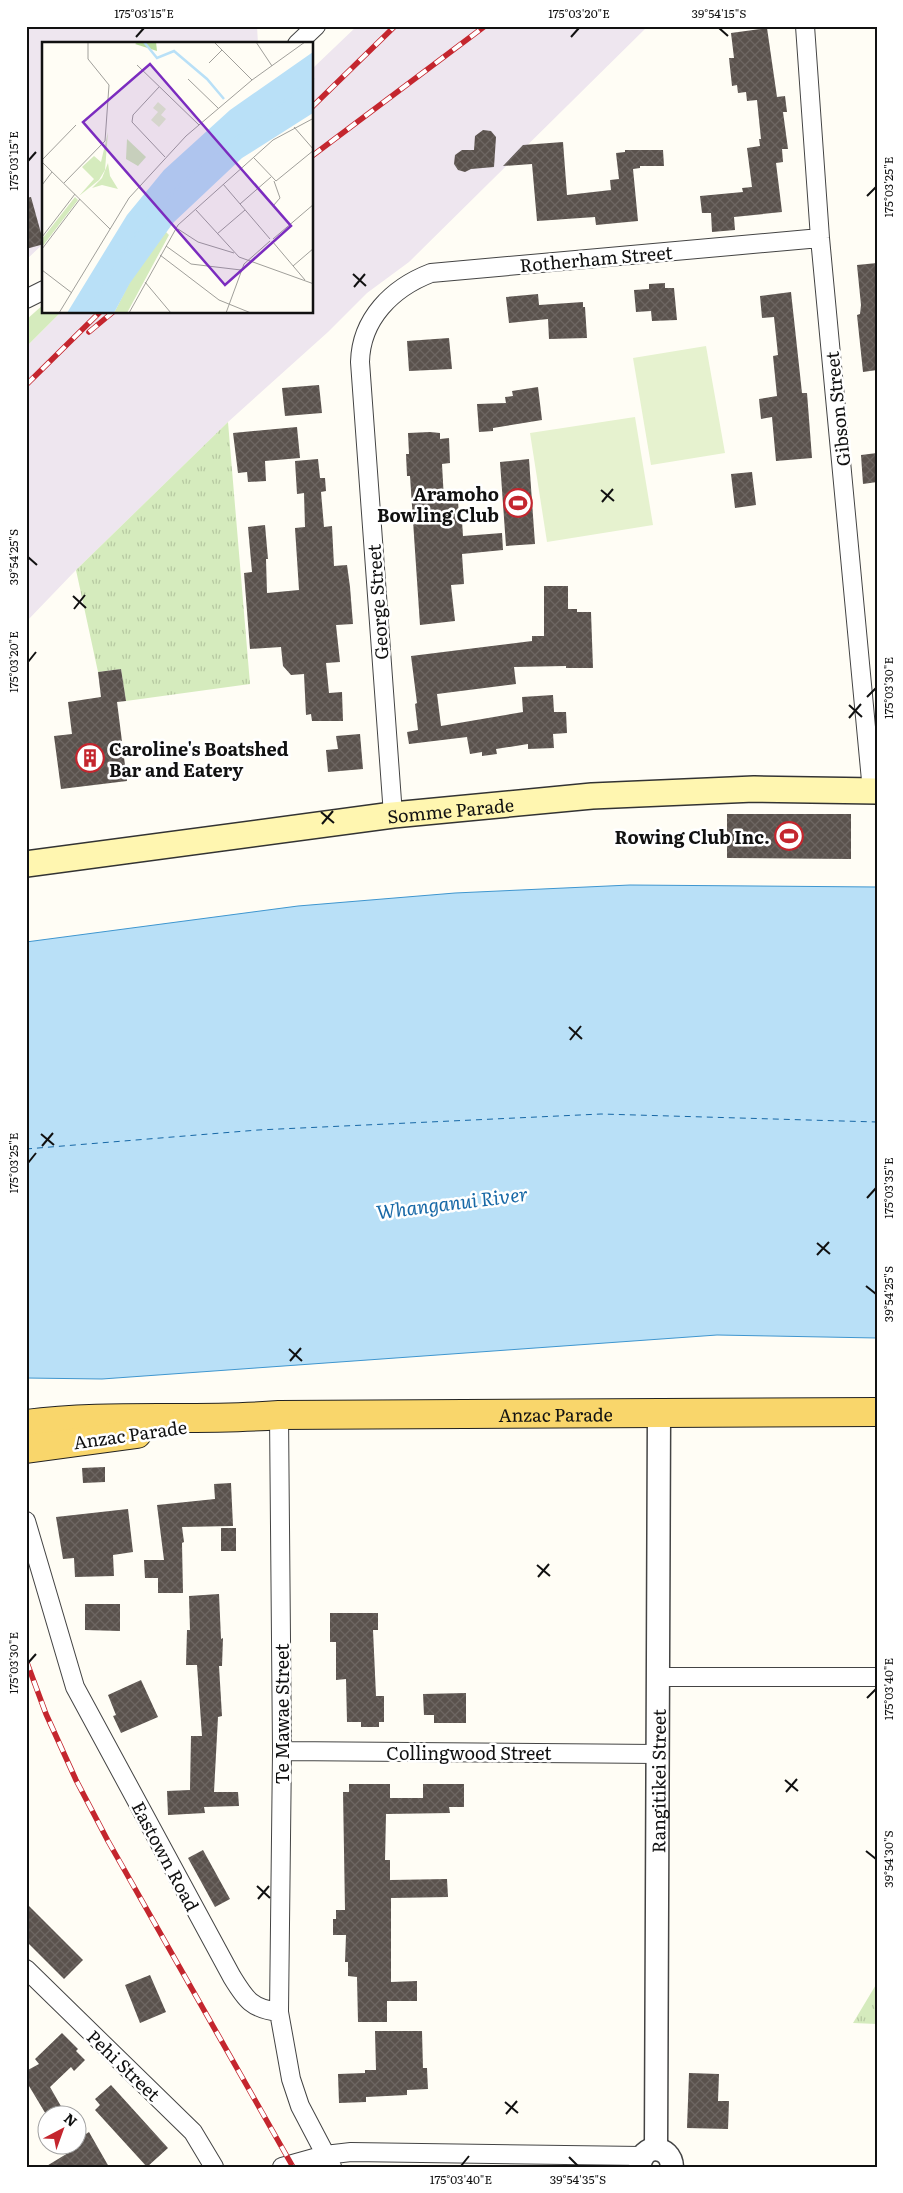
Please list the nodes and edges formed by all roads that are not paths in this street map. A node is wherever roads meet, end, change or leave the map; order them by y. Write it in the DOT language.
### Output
graph roads {
  1 [pos="316,26"];
  2 [pos="805,26"];
  3 [pos="299,42"];
  4 [pos="820,238"];
  5 [pos="42,291"];
  6 [pos="26,299"];
  7 [pos="383,305"];
  8 [pos="874,791"];
  9 [pos="392,815"];
  10 [pos="26,864"];
  11 [pos="877,1412"];
  12 [pos="659,1413"];
  13 [pos="279,1415"];
  14 [pos="234,1419"];
  15 [pos="26,1424"];
  16 [pos="26,1449"];
  17 [pos="26,1520"];
  18 [pos="658,1677"];
  19 [pos="877,1677"];
  20 [pos="282,1751"];
  21 [pos="657,1754"];
  22 [pos="26,1969"];
  23 [pos="279,2012"];
  24 [pos="646,2157"];
  25 [pos="329,2161"];
  26 [pos="214,2167"];
  27 [pos="282,2167"];
  28 [pos="672,2167"];
  1 -- 3 [label="street"];
  2 -- 4 [label="street, Gibson Street"];
  4 -- 7 [label="street, Rotherham Street"];
  4 -- 8 [label="street, Gibson Street"];
  5 -- 6 [label="street"];
  7 -- 9 [label="street, George Street"];
  8 -- 9 [label="main road, Somme Parade"];
  9 -- 10 [label="main road, Somme Parade"];
  11 -- 12 [label="main road, Anzac Parade"];
  12 -- 13 [label="main road, Anzac Parade"];
  12 -- 18 [label="street, Rangitikei Street"];
  13 -- 14 [label="main road, Anzac Parade"];
  13 -- 20 [label="street, Te Mawae Street"];
  14 -- 15 [label="main road, Anzac Parade"];
  14 -- 16 [label="main road, Anzac Parade"];
  17 -- 23 [label="street, Eastown Road"];
  18 -- 19 [label="street"];
  18 -- 21 [label="street, Rangitikei Street"];
  20 -- 21 [label="street, Collingwood Street"];
  20 -- 23 [label="street, Te Mawae Street"];
  21 -- 24 [label="street, Rangitikei Street"];
  22 -- 26 [label="street, Pehi Street"];
  23 -- 25 [label="street"];
  24 -- 25 [label="street"];
  24 -- 28 [label="street"];
  25 -- 27 [label="street"];
}
